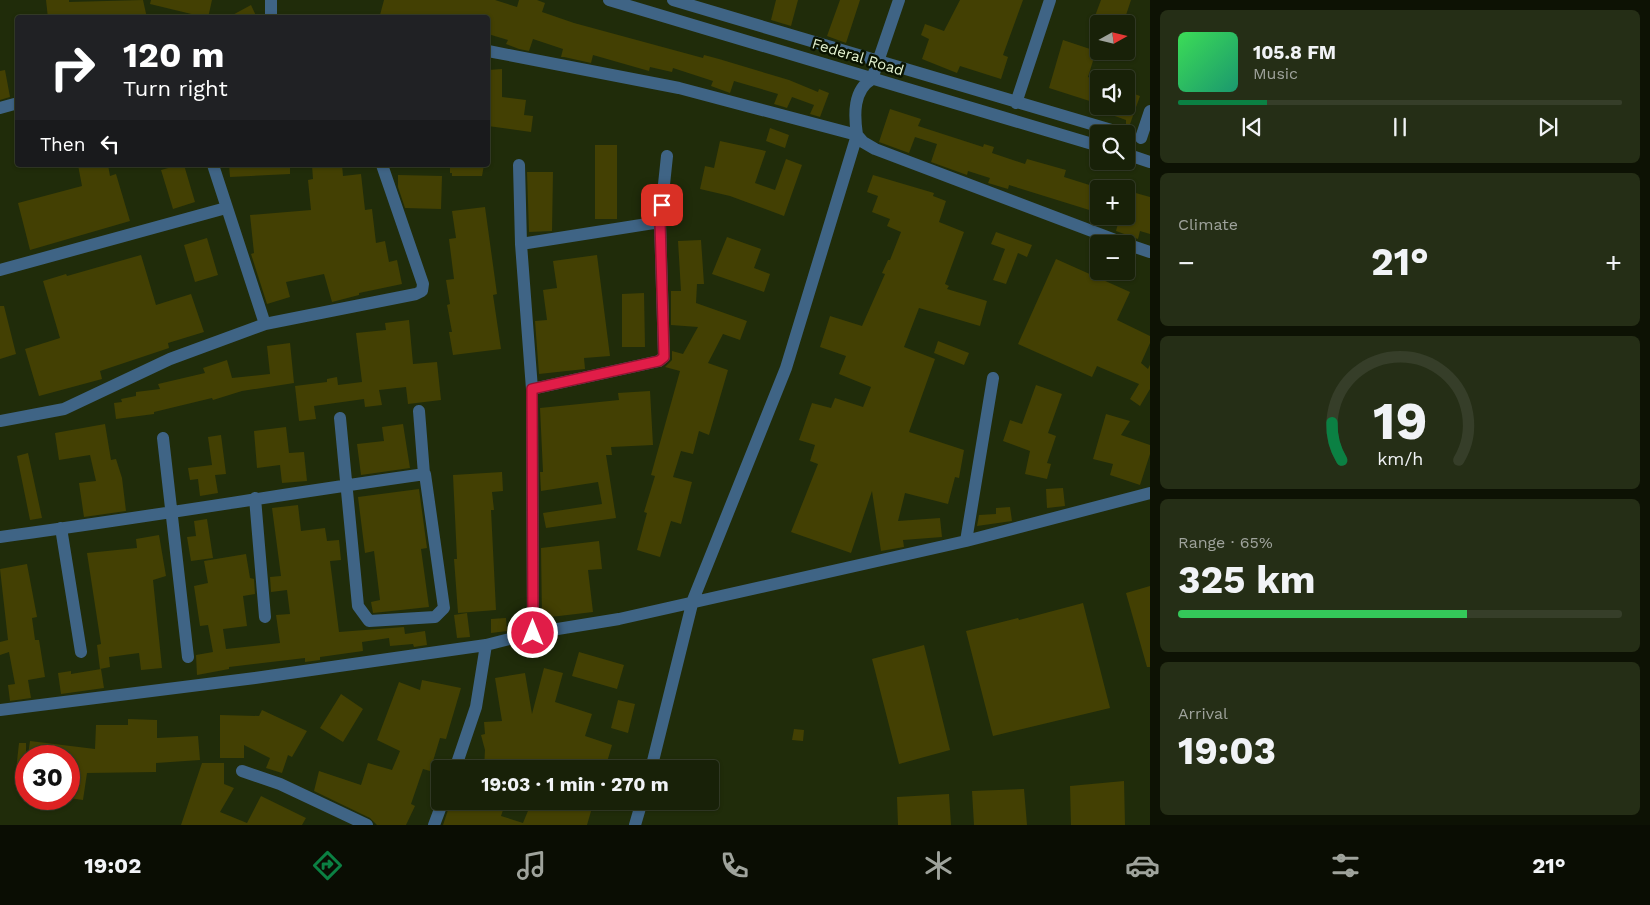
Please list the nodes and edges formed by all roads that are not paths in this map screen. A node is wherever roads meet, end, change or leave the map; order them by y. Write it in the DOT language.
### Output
graph roads {
  1 [pos="271,0"];
  2 [pos="609,0"];
  3 [pos="673,0"];
  4 [pos="899,0"];
  5 [pos="1050,0"];
  6 [pos="271,15"];
  7 [pos="490,51"];
  8 [pos="878,62"];
  9 [pos="872,78"];
  10 [pos="1016,103"];
  11 [pos="15,104"];
  12 [pos="0,108"];
  13 [pos="1150,111"];
  14 [pos="1094,125"];
  15 [pos="857,135"];
  16 [pos="1146,140"];
  17 [pos="1090,143"];
  18 [pos="667,156"];
  19 [pos="1135,157"];
  20 [pos="1150,162"];
  21 [pos="519,165"];
  22 [pos="214,167"];
  23 [pos="383,167"];
  24 [pos="226,208"];
  25 [pos="660,222"];
  26 [pos="1102,235"];
  27 [pos="521,244"];
  28 [pos="1135,247"];
  29 [pos="1150,252"];
  30 [pos="0,270"];
  31 [pos="265,324"];
  32 [pos="993,378"];
  33 [pos="532,389"];
  34 [pos="419,411"];
  35 [pos="340,418"];
  36 [pos="0,421"];
  37 [pos="163,438"];
  38 [pos="424,474"];
  39 [pos="346,485"];
  40 [pos="1150,493"];
  41 [pos="255,498"];
  42 [pos="172,511"];
  43 [pos="61,528"];
  44 [pos="0,537"];
  45 [pos="966,541"];
  46 [pos="693,600"];
  47 [pos="265,617"];
  48 [pos="533,633"];
  49 [pos="486,645"];
  50 [pos="81,652"];
  51 [pos="188,657"];
  52 [pos="0,710"];
  53 [pos="458,760"];
  54 [pos="653,760"];
  55 [pos="242,771"];
  56 [pos="439,810"];
  57 [pos="639,810"];
  58 [pos="367,825"];
  59 [pos="434,825"];
  60 [pos="635,825"];
  1 -- 6 [label="street"];
  2 -- 9 [label="street, Federal Road"];
  3 -- 8 [label="street, Federal Road"];
  4 -- 8 [label="street"];
  5 -- 10 [label="street"];
  7 -- 15 [label="street"];
  8 -- 9 [label="street"];
  8 -- 10 [label="street, Federal Road"];
  9 -- 15 [label="street"];
  9 -- 17 [label="street, Federal Road"];
  10 -- 14 [label="street, Federal Road"];
  11 -- 12 [label="street"];
  13 -- 16 [label="street"];
  15 -- 26 [label="street"];
  15 -- 46 [label="street"];
  18 -- 25 [label="street"];
  19 -- 20 [label="street"];
  21 -- 27 [label="street"];
  22 -- 24 [label="street"];
  23 -- 31 [label="street"];
  24 -- 30 [label="street"];
  24 -- 31 [label="street"];
  25 -- 27 [label="street"];
  25 -- 33 [label="street"];
  27 -- 33 [label="street"];
  28 -- 29 [label="street"];
  31 -- 36 [label="street"];
  32 -- 45 [label="street"];
  33 -- 48 [label="street"];
  34 -- 38 [label="street"];
  35 -- 39 [label="street"];
  37 -- 42 [label="street"];
  38 -- 39 [label="street"];
  38 -- 39 [label="street"];
  39 -- 41 [label="street"];
  40 -- 45 [label="street"];
  41 -- 42 [label="street"];
  41 -- 47 [label="street"];
  42 -- 43 [label="street"];
  42 -- 51 [label="street"];
  43 -- 44 [label="street"];
  43 -- 50 [label="street"];
  45 -- 46 [label="street"];
  46 -- 48 [label="street"];
  46 -- 54 [label="street"];
  48 -- 49 [label="street"];
  49 -- 52 [label="street"];
  49 -- 53 [label="street"];
  55 -- 58 [label="street"];
  56 -- 59 [label="street"];
  57 -- 60 [label="street"];
}
